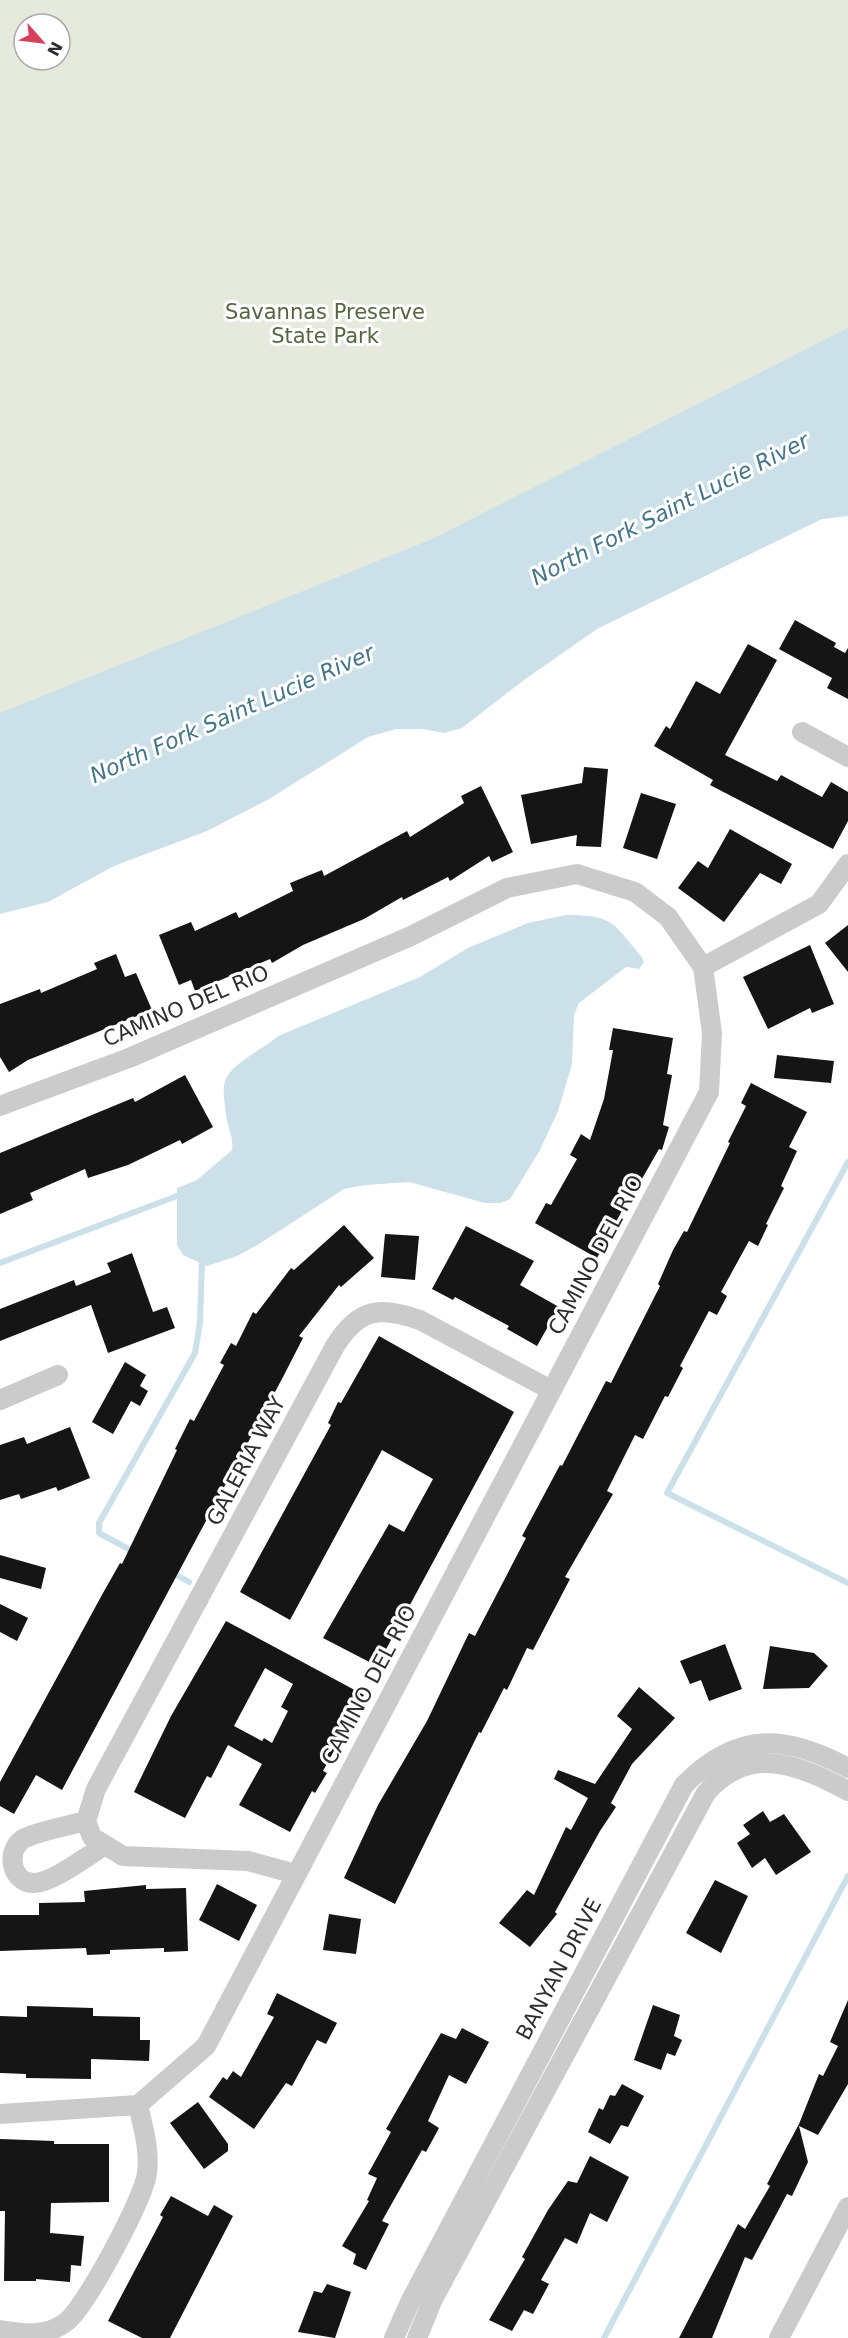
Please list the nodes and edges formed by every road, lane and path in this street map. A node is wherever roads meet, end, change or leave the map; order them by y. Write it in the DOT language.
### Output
graph roads {
  1 [pos="802,732"];
  2 [pos="848,757"];
  3 [pos="848,864"];
  4 [pos="703,967"];
  5 [pos="0,1106"];
  6 [pos="58,1375"];
  7 [pos="551,1390"];
  8 [pos="0,1400"];
  9 [pos="848,1768"];
  10 [pos="688,1780"];
  11 [pos="848,1791"];
  12 [pos="704,1796"];
  13 [pos="86,1821"];
  14 [pos="104,1846"];
  15 [pos="296,1874"];
  16 [pos="552,2035"];
  17 [pos="570,2044"];
  18 [pos="138,2105"];
  19 [pos="0,2114"];
  20 [pos="848,2207"];
  21 [pos="0,2330"];
  22 [pos="418,2331"];
  23 [pos="396,2333"];
  24 [pos="779,2338"];
  1 -- 2 [label="street"];
  3 -- 4 [label="street"];
  4 -- 5 [label="street, CAMINO DEL RIO"];
  4 -- 7 [label="street, CAMINO DEL RIO"];
  6 -- 8 [label="street"];
  7 -- 13 [label="street, GALERIA WAY"];
  7 -- 15 [label="street, CAMINO DEL RIO"];
  9 -- 10 [label="street, BANYAN DRIVE"];
  10 -- 12 [label="street"];
  10 -- 16 [label="street, BANYAN DRIVE"];
  11 -- 12 [label="street"];
  12 -- 17 [label="street"];
  13 -- 14 [label="street"];
  13 -- 14 [label="street"];
  14 -- 15 [label="street"];
  15 -- 18 [label="street, CAMINO DEL RIO"];
  16 -- 17 [label="street"];
  16 -- 23 [label="street, BANYAN DRIVE"];
  17 -- 22 [label="street"];
  18 -- 19 [label="street"];
  18 -- 21 [label="street"];
  20 -- 24 [label="street"];
  22 -- 23 [label="street"];
}
